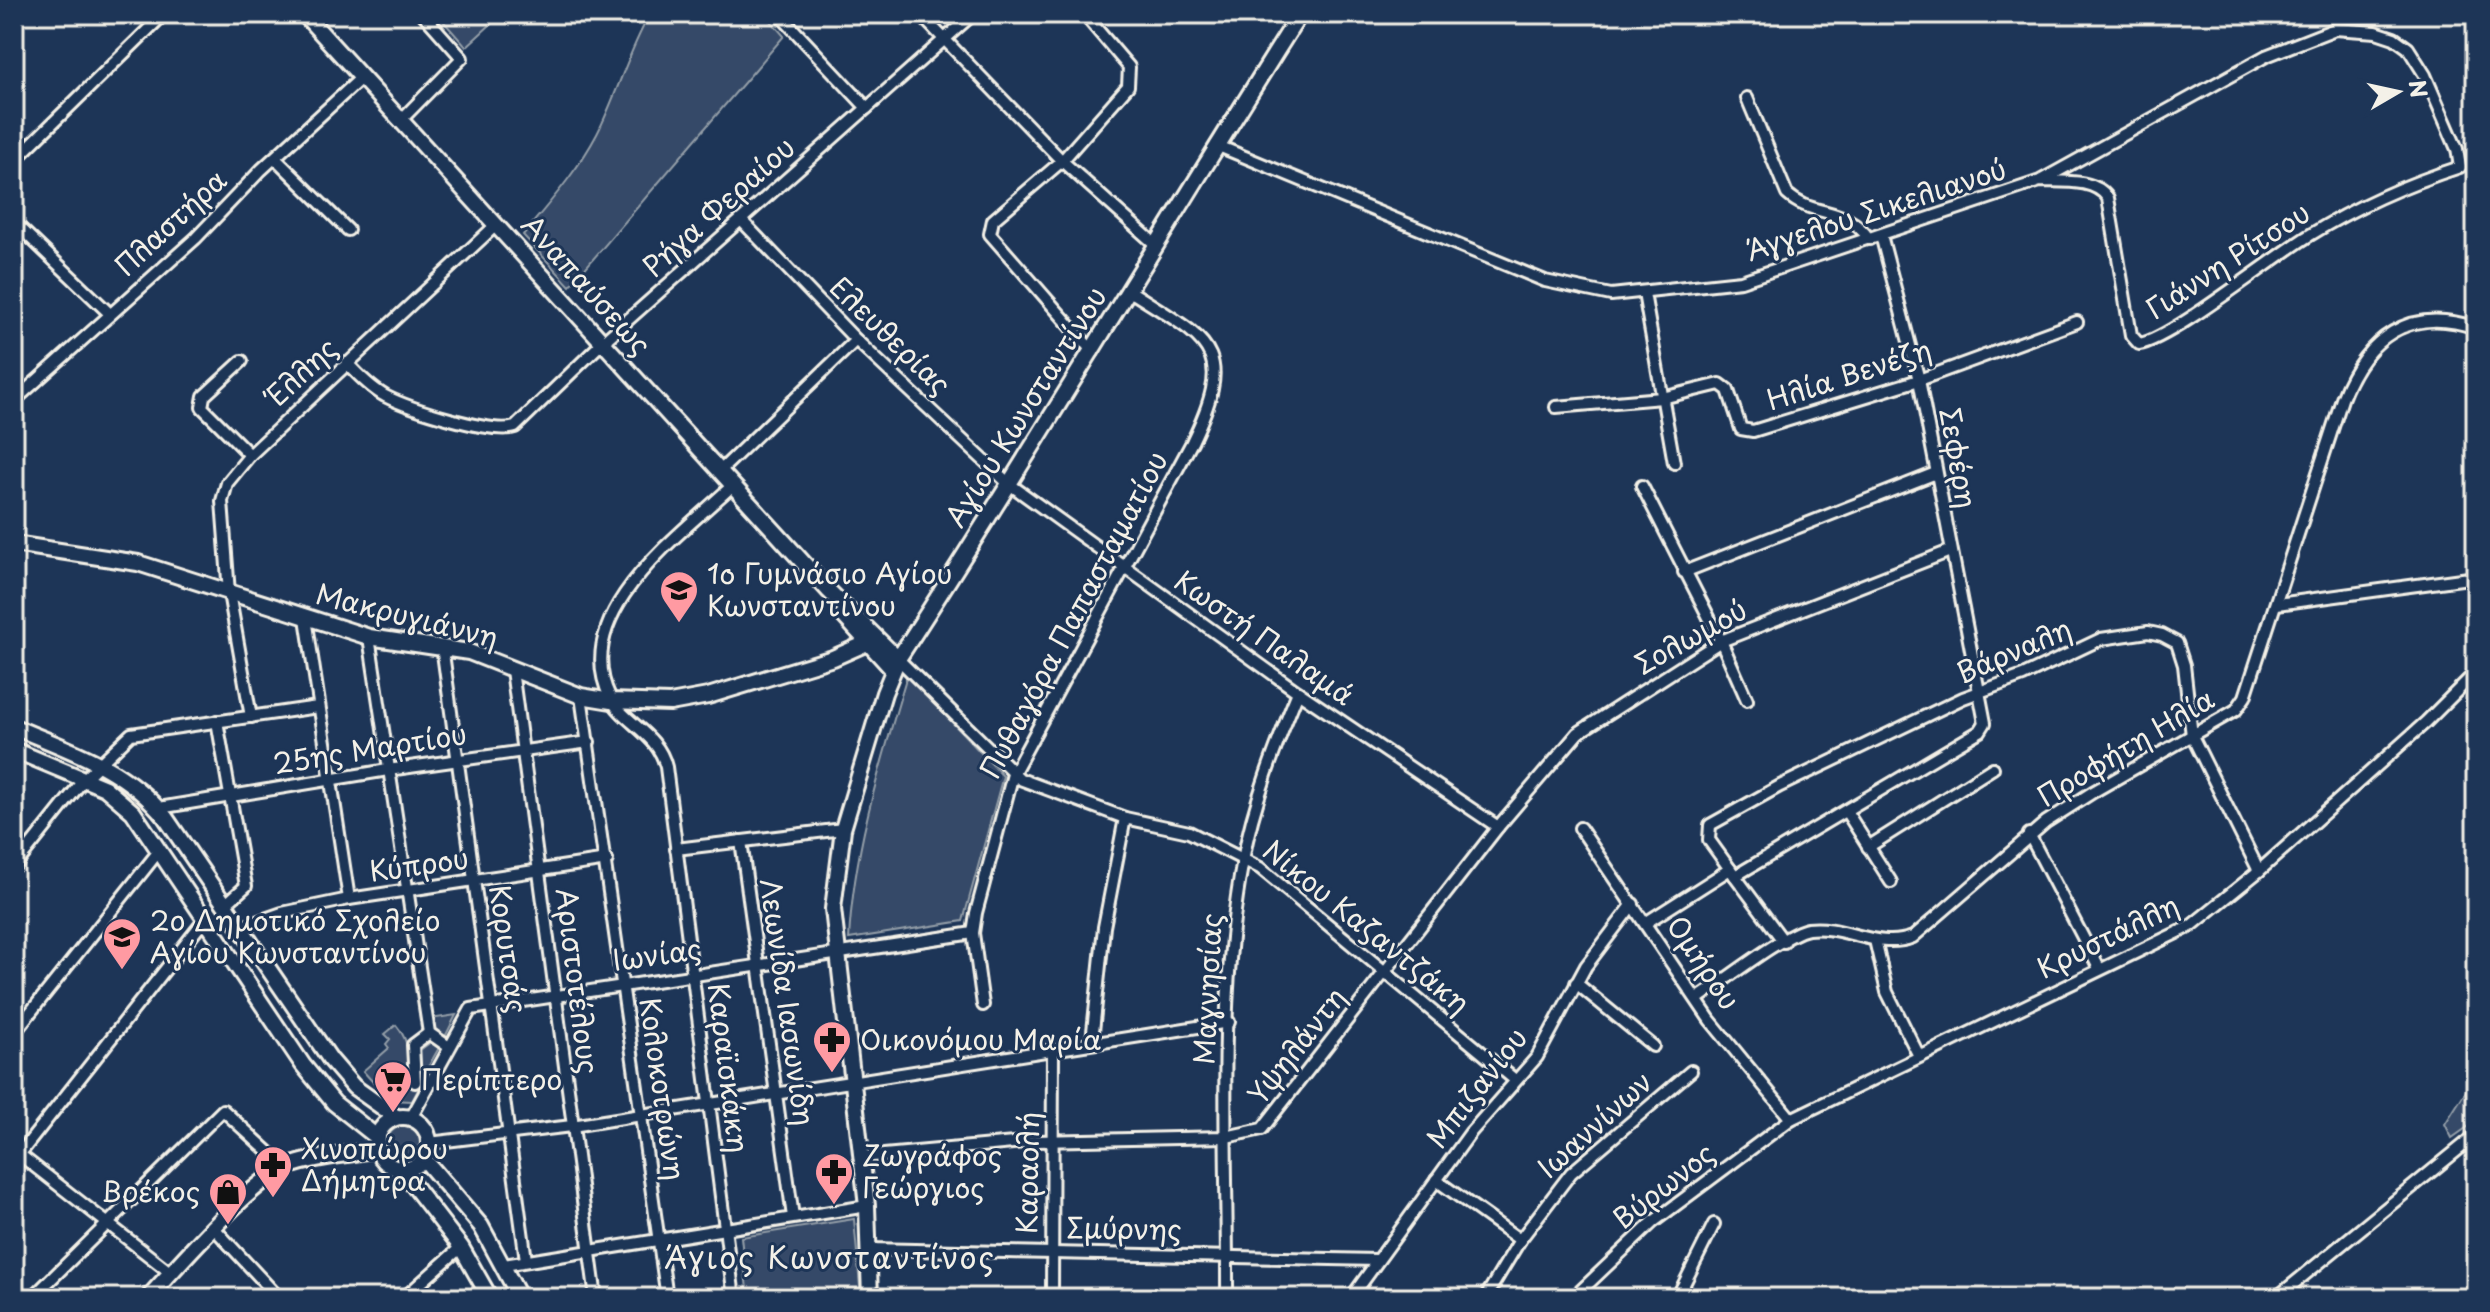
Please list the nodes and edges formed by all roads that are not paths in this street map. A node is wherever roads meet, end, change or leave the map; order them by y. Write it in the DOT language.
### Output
graph roads {
  1 [pos="164,14"];
  2 [pos="304,14"];
  3 [pos="423,14"];
  4 [pos="779,14"];
  5 [pos="920,14"];
  6 [pos="973,14"];
  7 [pos="1084,14"];
  8 [pos="1300,14"];
  9 [pos="943,39"];
  10 [pos="361,78"];
  11 [pos="1747,98"];
  12 [pos="867,108"];
  13 [pos="400,121"];
  14 [pos="1216,145"];
  15 [pos="275,158"];
  16 [pos="14,161"];
  17 [pos="1062,161"];
  18 [pos="2460,167"];
  19 [pos="2040,181"];
  20 [pos="741,220"];
  21 [pos="14,222"];
  22 [pos="496,225"];
  23 [pos="348,230"];
  24 [pos="1881,235"];
  25 [pos="1869,239"];
  26 [pos="1156,245"];
  27 [pos="1130,291"];
  28 [pos="1644,293"];
  29 [pos="109,313"];
  30 [pos="2077,322"];
  31 [pos="2476,328"];
  32 [pos="856,340"];
  33 [pos="603,342"];
  34 [pos="1093,352"];
  35 [pos="242,361"];
  36 [pos="347,363"];
  37 [pos="1919,380"];
  38 [pos="1662,398"];
  39 [pos="14,401"];
  40 [pos="1556,407"];
  41 [pos="250,455"];
  42 [pos="1674,463"];
  43 [pos="720,471"];
  44 [pos="1936,473"];
  45 [pos="1008,483"];
  46 [pos="733,485"];
  47 [pos="1642,486"];
  48 [pos="14,544"];
  49 [pos="1950,551"];
  50 [pos="1125,569"];
  51 [pos="1684,572"];
  52 [pos="2476,577"];
  53 [pos="229,593"];
  54 [pos="2277,604"];
  55 [pos="306,618"];
  56 [pos="369,637"];
  57 [pos="872,641"];
  58 [pos="1721,641"];
  59 [pos="442,646"];
  60 [pos="895,664"];
  61 [pos="512,670"];
  62 [pos="2476,672"];
  63 [pos="1298,692"];
  64 [pos="1977,692"];
  65 [pos="581,696"];
  66 [pos="1747,700"];
  67 [pos="611,701"];
  68 [pos="318,707"];
  69 [pos="251,717"];
  70 [pos="217,721"];
  71 [pos="14,727"];
  72 [pos="2192,736"];
  73 [pos="589,742"];
  74 [pos="14,750"];
  75 [pos="521,751"];
  76 [pos="455,760"];
  77 [pos="100,763"];
  78 [pos="1993,768"];
  79 [pos="388,770"];
  80 [pos="1013,774"];
  81 [pos="85,778"];
  82 [pos="330,779"];
  83 [pos="228,795"];
  84 [pos="159,808"];
  85 [pos="1846,811"];
  86 [pos="1125,818"];
  87 [pos="1498,827"];
  88 [pos="1580,828"];
  89 [pos="843,829"];
  90 [pos="2029,834"];
  91 [pos="741,841"];
  92 [pos="1868,847"];
  93 [pos="676,849"];
  94 [pos="159,851"];
  95 [pos="1243,859"];
  96 [pos="607,860"];
  97 [pos="14,867"];
  98 [pos="539,871"];
  99 [pos="2259,871"];
  100 [pos="1733,872"];
  101 [pos="473,881"];
  102 [pos="1891,882"];
  103 [pos="406,891"];
  104 [pos="349,899"];
  105 [pos="226,904"];
  106 [pos="1633,904"];
  107 [pos="206,918"];
  108 [pos="1647,922"];
  109 [pos="242,927"];
  110 [pos="973,933"];
  111 [pos="1875,940"];
  112 [pos="1784,942"];
  113 [pos="836,953"];
  114 [pos="758,966"];
  115 [pos="2099,968"];
  116 [pos="1386,972"];
  117 [pos="691,976"];
  118 [pos="1576,983"];
  119 [pos="624,985"];
  120 [pos="556,997"];
  121 [pos="1697,999"];
  122 [pos="983,1005"];
  123 [pos="492,1006"];
  124 [pos="1229,1022"];
  125 [pos="14,1033"];
  126 [pos="429,1033"];
  127 [pos="1092,1041"];
  128 [pos="1653,1046"];
  129 [pos="449,1047"];
  130 [pos="1053,1049"];
  131 [pos="1919,1056"];
  132 [pos="1691,1071"];
  133 [pos="1515,1080"];
  134 [pos="415,1082"];
  135 [pos="852,1083"];
  136 [pos="775,1095"];
  137 [pos="708,1105"];
  138 [pos="641,1115"];
  139 [pos="403,1118"];
  140 [pos="1791,1119"];
  141 [pos="572,1126"];
  142 [pos="509,1135"];
  143 [pos="2476,1135"];
  144 [pos="1226,1137"];
  145 [pos="1054,1140"];
  146 [pos="429,1143"];
  147 [pos="378,1144"];
  148 [pos="17,1152"];
  149 [pos="862,1157"];
  150 [pos="424,1159"];
  151 [pos="285,1167"];
  152 [pos="400,1168"];
  153 [pos="1436,1180"];
  154 [pos="867,1206"];
  155 [pos="793,1217"];
  156 [pos="106,1223"];
  157 [pos="1714,1224"];
  158 [pos="724,1227"];
  159 [pos="214,1228"];
  160 [pos="658,1238"];
  161 [pos="1520,1240"];
  162 [pos="461,1247"];
  163 [pos="589,1248"];
  164 [pos="870,1249"];
  165 [pos="1051,1252"];
  166 [pos="1227,1254"];
  167 [pos="526,1260"];
  168 [pos="1377,1260"];
  169 [pos="504,1265"];
  170 [pos="171,1273"];
  171 [pos="1680,1293"];
  172 [pos="275,1297"];
  173 [pos="32,1298"];
  174 [pos="148,1298"];
  175 [pos="404,1298"];
  176 [pos="490,1298"];
  177 [pos="520,1298"];
  178 [pos="596,1298"];
  179 [pos="667,1298"];
  180 [pos="734,1298"];
  181 [pos="870,1298"];
  182 [pos="1052,1298"];
  183 [pos="1227,1298"];
  184 [pos="1351,1298"];
  185 [pos="1485,1298"];
  186 [pos="1573,1298"];
  187 [pos="1694,1298"];
  188 [pos="2276,1298"];
  1 -- 16 [label="street"];
  2 -- 10 [label="main road, Αναπαύσεως"];
  3 -- 13 [label="street"];
  4 -- 12 [label="street"];
  5 -- 9 [label="street"];
  6 -- 9 [label="street, Ρήγα Φεραίου"];
  7 -- 17 [label="street"];
  8 -- 14 [label="main road, Αγίου Κωνσταντίνου"];
  9 -- 12 [label="street, Ρήγα Φεραίου"];
  9 -- 17 [label="street"];
  10 -- 13 [label="main road, Αναπαύσεως"];
  10 -- 15 [label="street, Πλαστήρα"];
  11 -- 25 [label="street"];
  12 -- 20 [label="street, Ρήγα Φεραίου"];
  13 -- 22 [label="main road, Αναπαύσεως"];
  14 -- 26 [label="main road, Αγίου Κωνσταντίνου"];
  14 -- 28 [label="street, Άγγελου Σικελιανού"];
  15 -- 23 [label="street"];
  15 -- 29 [label="street, Πλαστήρα"];
  17 -- 26 [label="street"];
  17 -- 34 [label="street"];
  18 -- 19 [label="street, Άγγελου Σικελιανού"];
  18 -- 19 [label="street, Γιάννη Ρίτσου"];
  19 -- 24 [label="street, Άγγελου Σικελιανού"];
  20 -- 32 [label="street, Ελευθερίας"];
  20 -- 33 [label="street, Ρήγα Φεραίου"];
  21 -- 29 [label="street"];
  22 -- 33 [label="main road, Αναπαύσεως"];
  22 -- 36 [label="street, Έλλης"];
  24 -- 25 [label="street, Άγγελου Σικελιανού"];
  24 -- 37 [label="street, Σεφέρη"];
  25 -- 28 [label="street, Άγγελου Σικελιανού"];
  26 -- 27 [label="main road, Αγίου Κωνσταντίνου"];
  27 -- 34 [label="main road, Αγίου Κωνσταντίνου"];
  27 -- 50 [label="street, Πυθαγόρα Παπασταματίου"];
  28 -- 38 [label="street"];
  29 -- 39 [label="street, Πλαστήρα"];
  30 -- 37 [label="street, Ηλία Βενέζη"];
  31 -- 54 [label="street, Προφήτη Ηλία"];
  32 -- 43 [label="street"];
  32 -- 45 [label="street, Ελευθερίας"];
  33 -- 36 [label="street, Ρήγα Φεραίου"];
  33 -- 43 [label="main road, Αναπαύσεως"];
  34 -- 45 [label="main road, Αγίου Κωνσταντίνου"];
  35 -- 41 [label="street"];
  36 -- 41 [label="street, Έλλης"];
  37 -- 38 [label="street, Ηλία Βενέζη"];
  37 -- 44 [label="street, Σεφέρη"];
  38 -- 40 [label="street"];
  38 -- 42 [label="street"];
  41 -- 53 [label="street, Έλλης"];
  43 -- 46 [label="main road, Αναπαύσεως"];
  44 -- 49 [label="street, Σεφέρη"];
  44 -- 51 [label="street"];
  45 -- 50 [label="street, Κωστή Παλαμά"];
  45 -- 60 [label="main road, Αγίου Κωνσταντίνου"];
  46 -- 57 [label="main road, Αναπαύσεως"];
  46 -- 67 [label="street"];
  47 -- 51 [label="street"];
  48 -- 53 [label="main road, Μακρυγιάννη"];
  49 -- 58 [label="street, Σολωμού"];
  49 -- 64 [label="street, Σεφέρη"];
  50 -- 63 [label="street, Κωστή Παλαμά"];
  50 -- 80 [label="street, Πυθαγόρα Παπασταματίου"];
  51 -- 58 [label="street"];
  52 -- 54 [label="street"];
  53 -- 55 [label="main road, Μακρυγιάννη"];
  53 -- 69 [label="street, Έλλης"];
  54 -- 72 [label="street, Προφήτη Ηλία"];
  55 -- 56 [label="main road, Μακρυγιάννη"];
  55 -- 68 [label="street"];
  56 -- 59 [label="main road, Μακρυγιάννη"];
  56 -- 79 [label="street"];
  57 -- 60 [label="main road, Αναπαύσεως"];
  57 -- 67 [label="main road, Μακρυγιάννη"];
  58 -- 66 [label="street"];
  58 -- 87 [label="street, Σολωμού"];
  59 -- 61 [label="main road, Μακρυγιάννη"];
  59 -- 76 [label="street, Κορυτσάς"];
  60 -- 80 [label="street, Νίκου Καζαντζάκη"];
  60 -- 89 [label="main road, Αγίου Κωνσταντίνου"];
  61 -- 65 [label="main road, Μακρυγιάννη"];
  61 -- 75 [label="street, Αριστοτέλους"];
  62 -- 99 [label="street, Κρυστάλλη"];
  63 -- 87 [label="street, Κωστή Παλαμά"];
  63 -- 95 [label="street, Μαγνησίας"];
  64 -- 72 [label="street, Βάρναλη"];
  64 -- 85 [label="street, Σεφέρη"];
  64 -- 100 [label="street, Βάρναλη"];
  65 -- 67 [label="main road, Μακρυγιάννη"];
  65 -- 73 [label="street, Κολοκοτρώνη"];
  67 -- 93 [label="street, Καραϊσκάκη"];
  68 -- 69 [label="street"];
  68 -- 82 [label="street"];
  69 -- 70 [label="street"];
  70 -- 77 [label="street"];
  70 -- 83 [label="street"];
  71 -- 77 [label="main road"];
  72 -- 90 [label="street, Προφήτη Ηλία"];
  72 -- 99 [label="street, Βάρναλη"];
  73 -- 75 [label="street, 25ης Μαρτίου"];
  73 -- 96 [label="street, Κολοκοτρώνη"];
  74 -- 81 [label="main road"];
  75 -- 76 [label="street, 25ης Μαρτίου"];
  75 -- 98 [label="street, Αριστοτέλους"];
  76 -- 79 [label="street, 25ης Μαρτίου"];
  76 -- 101 [label="street, Κορυτσάς"];
  77 -- 81 [label="street"];
  77 -- 84 [label="main road"];
  78 -- 92 [label="street"];
  79 -- 82 [label="street, 25ης Μαρτίου"];
  79 -- 103 [label="street"];
  80 -- 86 [label="street, Νίκου Καζαντζάκη"];
  80 -- 110 [label="street, Πυθαγόρα Παπασταματίου"];
  81 -- 94 [label="main road"];
  81 -- 97 [label="street"];
  82 -- 83 [label="street, 25ης Μαρτίου"];
  82 -- 104 [label="street"];
  83 -- 84 [label="street, 25ης Μαρτίου"];
  83 -- 105 [label="street"];
  84 -- 105 [label="main road"];
  85 -- 92 [label="street"];
  85 -- 100 [label="street"];
  86 -- 95 [label="street, Νίκου Καζαντζάκη"];
  86 -- 127 [label="street"];
  87 -- 116 [label="street, Υψηλάντη"];
  88 -- 106 [label="street, Ομήρου"];
  89 -- 91 [label="street"];
  89 -- 113 [label="main road, Αγίου Κωνσταντίνου"];
  90 -- 111 [label="street, Προφήτη Ηλία"];
  90 -- 115 [label="street"];
  91 -- 93 [label="street"];
  91 -- 114 [label="street, Λεωνίδα Ιασωνίδη"];
  92 -- 102 [label="street"];
  93 -- 117 [label="street, Καραϊσκάκη"];
  94 -- 107 [label="main road"];
  94 -- 125 [label="street"];
  95 -- 116 [label="street, Νίκου Καζαντζάκη"];
  95 -- 124 [label="street, Μαγνησίας"];
  96 -- 98 [label="street, Κύπρου"];
  96 -- 119 [label="street, Κολοκοτρώνη"];
  98 -- 101 [label="street, Κύπρου"];
  98 -- 120 [label="street, Αριστοτέλους"];
  99 -- 115 [label="street, Κρυστάλλη"];
  100 -- 108 [label="street"];
  100 -- 112 [label="street"];
  101 -- 103 [label="street, Κύπρου"];
  101 -- 123 [label="street, Κορυτσάς"];
  103 -- 104 [label="street, Κύπρου"];
  103 -- 126 [label="street"];
  104 -- 109 [label="street, Κύπρου"];
  105 -- 109 [label="main road"];
  106 -- 108 [label="street, Ομήρου"];
  106 -- 118 [label="street, Μπιζανίου"];
  107 -- 147 [label="main road"];
  107 -- 148 [label="street"];
  108 -- 121 [label="street, Ομήρου"];
  109 -- 139 [label="main road"];
  110 -- 113 [label="street, Ιωνίας"];
  110 -- 122 [label="street, Πυθαγόρα Παπασταματίου"];
  111 -- 112 [label="street, Προφήτη Ηλία"];
  111 -- 131 [label="street"];
  112 -- 121 [label="street, Προφήτη Ηλία"];
  113 -- 114 [label="street, Ιωνίας"];
  113 -- 135 [label="main road, Αγίου Κωνσταντίνου"];
  114 -- 117 [label="street, Ιωνίας"];
  114 -- 136 [label="street, Λεωνίδα Ιασωνίδη"];
  115 -- 131 [label="street, Κρυστάλλη"];
  116 -- 133 [label="street, Νίκου Καζαντζάκη"];
  116 -- 144 [label="street, Υψηλάντη"];
  117 -- 119 [label="street, Ιωνίας"];
  117 -- 137 [label="street, Καραϊσκάκη"];
  118 -- 128 [label="street"];
  118 -- 133 [label="street, Μπιζανίου"];
  119 -- 120 [label="street, Ιωνίας"];
  119 -- 138 [label="street, Κολοκοτρώνη"];
  120 -- 123 [label="street, Ιωνίας"];
  120 -- 141 [label="street, Αριστοτέλους"];
  121 -- 140 [label="street, Ομήρου"];
  123 -- 129 [label="street, Ιωνίας"];
  123 -- 142 [label="street, Κορυτσάς"];
  124 -- 127 [label="street"];
  124 -- 144 [label="street, Μαγνησίας"];
  126 -- 129 [label="street"];
  126 -- 134 [label="street"];
  127 -- 130 [label="street"];
  129 -- 139 [label="street, Ιωνίας"];
  130 -- 135 [label="street"];
  130 -- 145 [label="street, Καραολή"];
  131 -- 140 [label="street, Κρυστάλλη"];
  132 -- 161 [label="street, Ιωαννίνων"];
  133 -- 153 [label="street, Μπιζανίου"];
  135 -- 136 [label="street"];
  135 -- 149 [label="main road, Αγίου Κωνσταντίνου"];
  136 -- 137 [label="street"];
  136 -- 155 [label="street, Λεωνίδα Ιασωνίδη"];
  137 -- 138 [label="street"];
  137 -- 158 [label="street, Καραϊσκάκη"];
  138 -- 141 [label="street"];
  138 -- 160 [label="street, Κολοκοτρώνη"];
  139 -- 146 [label="main road"];
  139 -- 147 [label="main road"];
  140 -- 186 [label="street, Βύρωνος"];
  141 -- 142 [label="street"];
  141 -- 163 [label="street, Αριστοτέλους"];
  142 -- 146 [label="street"];
  142 -- 167 [label="street, Κορυτσάς"];
  143 -- 188 [label="street"];
  144 -- 145 [label="street, Υψηλάντη"];
  144 -- 166 [label="street, Μαγνησίας"];
  145 -- 149 [label="street, Υψηλάντη"];
  145 -- 165 [label="street, Καραολή"];
  146 -- 150 [label="main road"];
  147 -- 151 [label="main road"];
  147 -- 152 [label="main road"];
  148 -- 156 [label="street"];
  149 -- 154 [label="main road, Αγίου Κωνσταντίνου"];
  150 -- 152 [label="main road"];
  150 -- 169 [label="main road"];
  151 -- 156 [label="street"];
  151 -- 159 [label="main road"];
  152 -- 162 [label="main road"];
  153 -- 161 [label="street"];
  153 -- 168 [label="street, Μπιζανίου"];
  154 -- 155 [label="street"];
  154 -- 164 [label="main road, Αγίου Κωνσταντίνου"];
  155 -- 158 [label="street"];
  156 -- 170 [label="street"];
  156 -- 173 [label="street"];
  157 -- 171 [label="street"];
  158 -- 160 [label="street"];
  158 -- 180 [label="street, Καραϊσκάκη"];
  159 -- 170 [label="main road"];
  159 -- 172 [label="street"];
  160 -- 163 [label="street"];
  160 -- 179 [label="street, Κολοκοτρώνη"];
  161 -- 185 [label="street, Ιωαννίνων"];
  162 -- 175 [label="street"];
  162 -- 176 [label="main road"];
  163 -- 167 [label="street"];
  163 -- 178 [label="street, Αριστοτέλους"];
  164 -- 165 [label="street, Σμύρνης"];
  164 -- 181 [label="main road, Αγίου Κωνσταντίνου"];
  165 -- 166 [label="street, Σμύρνης"];
  165 -- 182 [label="street, Καραολή"];
  166 -- 168 [label="street, Σμύρνης"];
  166 -- 183 [label="street, Μαγνησίας"];
  167 -- 169 [label="street"];
  168 -- 184 [label="street, Μπιζανίου"];
  169 -- 177 [label="main road"];
  170 -- 174 [label="main road"];
  171 -- 187 [label="street"];
}
